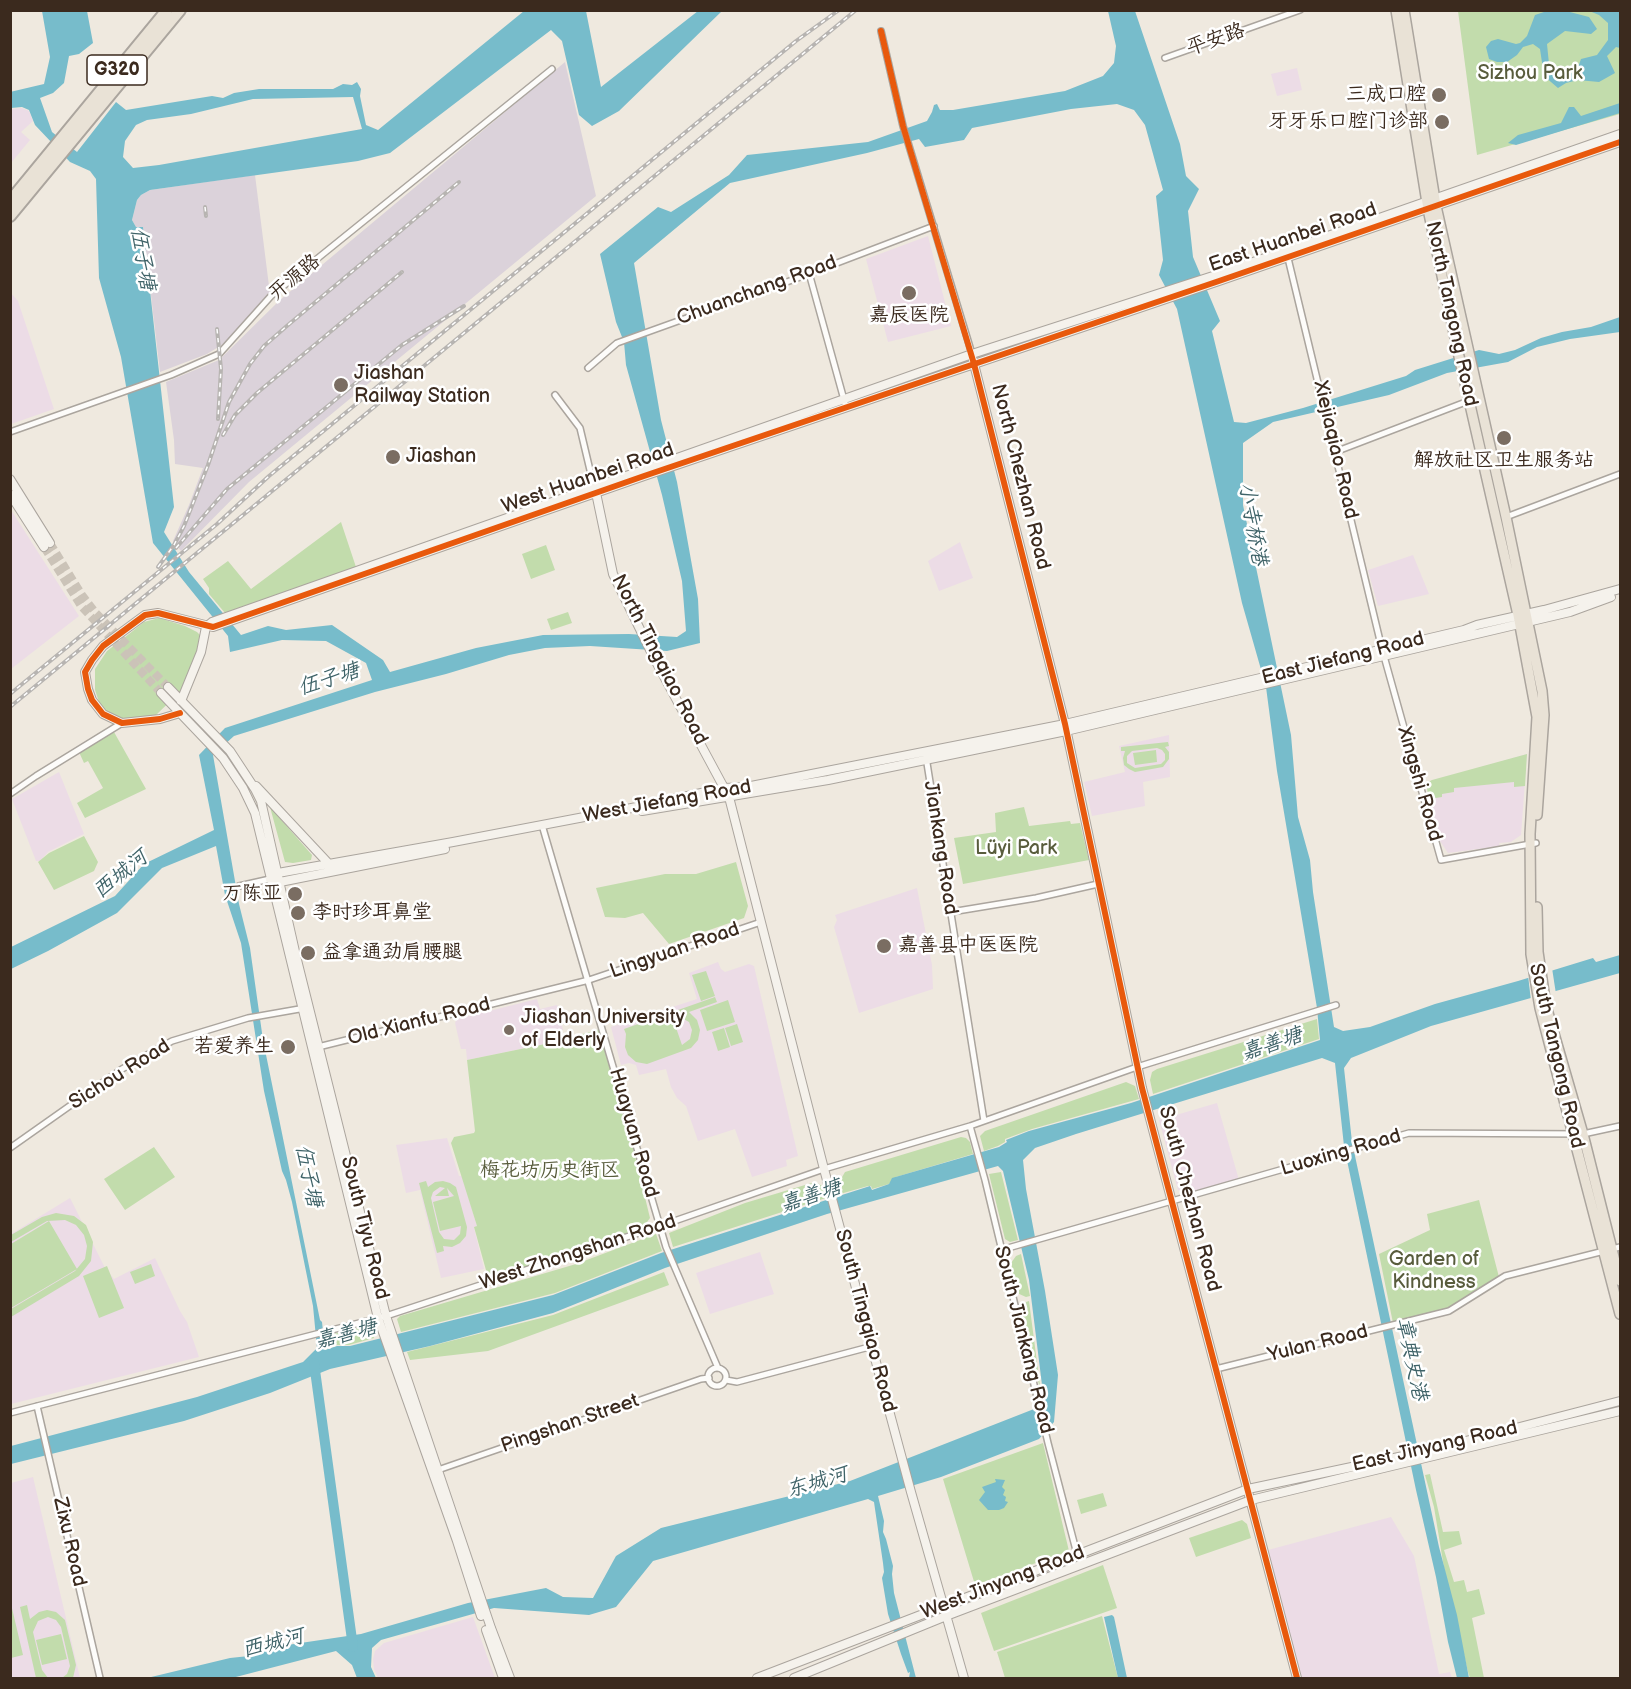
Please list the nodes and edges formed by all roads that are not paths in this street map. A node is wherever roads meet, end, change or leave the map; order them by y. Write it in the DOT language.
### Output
graph roads {
  1 [pos="167,10"];
  2 [pos="180,10"];
  3 [pos="1300,10"];
  4 [pos="1396,10"];
  5 [pos="1404,10"];
  6 [pos="881,31"];
  7 [pos="1165,58"];
  8 [pos="552,69"];
  9 [pos="1620,134"];
  10 [pos="1620,142"];
  11 [pos="53,156"];
  12 [pos="10,201"];
  13 [pos="1431,204"];
  14 [pos="10,216"];
  15 [pos="934,226"];
  16 [pos="1287,254"];
  17 [pos="810,273"];
  18 [pos="1155,298"];
  19 [pos="972,354"];
  20 [pos="974,364"];
  21 [pos="588,368"];
  22 [pos="1468,374"];
  23 [pos="555,395"];
  24 [pos="1474,400"];
  25 [pos="845,403"];
  26 [pos="10,432"];
  27 [pos="1335,452"];
  28 [pos="1620,474"];
  29 [pos="10,479"];
  30 [pos="595,490"];
  31 [pos="10,494"];
  32 [pos="1506,517"];
  33 [pos="1620,590"];
  34 [pos="1620,595"];
  35 [pos="1523,619"];
  36 [pos="210,625"];
  37 [pos="1383,652"];
  38 [pos="168,687"];
  39 [pos="161,693"];
  40 [pos="181,700"];
  41 [pos="180,713"];
  42 [pos="122,723"];
  43 [pos="1065,728"];
  44 [pos="926,756"];
  45 [pos="248,777"];
  46 [pos="724,788"];
  47 [pos="10,794"];
  48 [pos="729,797"];
  49 [pos="543,827"];
  50 [pos="1533,844"];
  51 [pos="328,864"];
  52 [pos="278,873"];
  53 [pos="270,879"];
  54 [pos="280,882"];
  55 [pos="1098,884"];
  56 [pos="239,886"];
  57 [pos="951,912"];
  58 [pos="761,922"];
  59 [pos="589,980"];
  60 [pos="1336,1005"];
  61 [pos="305,1008"];
  62 [pos="318,1047"];
  63 [pos="1137,1067"];
  64 [pos="984,1121"];
  65 [pos="1620,1125"];
  66 [pos="970,1126"];
  67 [pos="1578,1134"];
  68 [pos="10,1148"];
  69 [pos="824,1169"];
  70 [pos="1173,1201"];
  71 [pos="660,1226"];
  72 [pos="1612,1249"];
  73 [pos="1001,1250"];
  74 [pos="1620,1281"];
  75 [pos="1620,1314"];
  76 [pos="382,1317"];
  77 [pos="873,1346"];
  78 [pos="718,1368"];
  79 [pos="1216,1369"];
  80 [pos="709,1378"];
  81 [pos="726,1380"];
  82 [pos="1620,1401"];
  83 [pos="37,1406"];
  84 [pos="1620,1411"];
  85 [pos="10,1413"];
  86 [pos="1427,1454"];
  87 [pos="1402,1460"];
  88 [pos="435,1471"];
  89 [pos="1248,1489"];
  90 [pos="1251,1500"];
  91 [pos="1077,1554"];
  92 [pos="944,1606"];
  93 [pos="946,1616"];
  94 [pos="488,1629"];
  95 [pos="100,1678"];
  96 [pos="503,1678"];
  97 [pos="510,1678"];
  98 [pos="758,1678"];
  99 [pos="794,1678"];
  100 [pos="964,1678"];
  101 [pos="1297,1678"];
  1 -- 11 [label="highway, G320"];
  2 -- 11 [label="highway, G320"];
  3 -- 7 [label="street, 平安路"];
  4 -- 13 [label="main road, North Tangong Road"];
  5 -- 13 [label="main road, North Tangong Road"];
  6 -- 15 [label="street, North Chezhan Road"];
  8 -- 26 [label="street, 开源路"];
  9 -- 13 [label="main road, East Huanbei Road"];
  10 -- 13 [label="main road, East Huanbei Road"];
  11 -- 12 [label="highway"];
  11 -- 14 [label="highway, G320"];
  13 -- 16 [label="main road, East Huanbei Road"];
  13 -- 22 [label="main road, North Tangong Road"];
  13 -- 22 [label="main road, North Tangong Road"];
  15 -- 17 [label="street, Chuanchang Road"];
  15 -- 19 [label="street, North Chezhan Road"];
  16 -- 18 [label="main road, East Huanbei Road"];
  16 -- 27 [label="street, Xiejiaqiao Road"];
  17 -- 21 [label="street, Chuanchang Road"];
  17 -- 25 [label="street"];
  18 -- 19 [label="main road, East Huanbei Road"];
  18 -- 20 [label="main road, East Huanbei Road"];
  19 -- 20 [label="main road, North Chezhan Road"];
  19 -- 25 [label="main road, West Huanbei Road"];
  20 -- 25 [label="main road, West Huanbei Road"];
  20 -- 43 [label="main road, North Chezhan Road"];
  22 -- 24 [label="main road, North Tangong Road"];
  23 -- 30 [label="street, North Tingqiao Road"];
  24 -- 27 [label="street"];
  24 -- 32 [label="main road, North Tangong Road"];
  24 -- 35 [label="main road, North Tangong Road"];
  25 -- 30 [label="main road, West Huanbei Road"];
  27 -- 37 [label="street, Xiejiaqiao Road"];
  28 -- 32 [label="street"];
  29 -- 31 [label="main road"];
  30 -- 36 [label="main road, West Huanbei Road"];
  30 -- 46 [label="main road, North Tingqiao Road"];
  32 -- 35 [label="main road, North Tangong Road"];
  33 -- 35 [label="main road, East Jiefang Road"];
  34 -- 35 [label="main road, East Jiefang Road"];
  35 -- 37 [label="main road, East Jiefang Road"];
  35 -- 50 [label="main road, South Tangong Road"];
  36 -- 40 [label="main road"];
  36 -- 42 [label="main road"];
  37 -- 43 [label="main road, East Jiefang Road"];
  37 -- 50 [label="street, Xingshi Road"];
  38 -- 40 [label="main road"];
  39 -- 41 [label="main road, South Tiyu Road"];
  40 -- 45 [label="main road"];
  41 -- 42 [label="main road"];
  41 -- 53 [label="main road, South Tiyu Road"];
  42 -- 47 [label="street"];
  43 -- 44 [label="main road, West Jiefang Road"];
  43 -- 55 [label="main road, South Chezhan Road"];
  44 -- 46 [label="main road, West Jiefang Road"];
  44 -- 48 [label="main road, West Jiefang Road"];
  44 -- 57 [label="street, Jiankang Road"];
  45 -- 51 [label="main road"];
  45 -- 52 [label="main road, South Tiyu Road"];
  46 -- 48 [label="main road, South Tingqiao Road"];
  46 -- 49 [label="main road, West Jiefang Road"];
  48 -- 49 [label="main road, West Jiefang Road"];
  48 -- 58 [label="main road, South Tingqiao Road"];
  49 -- 51 [label="main road, West Jiefang Road"];
  49 -- 54 [label="main road, West Jiefang Road"];
  49 -- 59 [label="street, Huayuan Road"];
  50 -- 67 [label="main road, South Tangong Road"];
  51 -- 52 [label="main road, West Jiefang Road"];
  52 -- 53 [label="main road, West Jiefang Road"];
  52 -- 54 [label="main road, South Tiyu Road"];
  53 -- 54 [label="main road, West Jiefang Road"];
  53 -- 56 [label="street, West Jiefang Road"];
  53 -- 61 [label="main road, South Tiyu Road"];
  54 -- 61 [label="main road, South Tiyu Road"];
  55 -- 57 [label="street"];
  55 -- 63 [label="main road, South Chezhan Road"];
  57 -- 64 [label="street, Jiankang Road"];
  58 -- 59 [label="street, Lingyuan Road"];
  58 -- 69 [label="main road, South Tingqiao Road"];
  59 -- 62 [label="street, Old Xianfu Road"];
  59 -- 71 [label="street, Huayuan Road"];
  60 -- 63 [label="street, West Zhongshan Road"];
  61 -- 62 [label="main road, South Tiyu Road"];
  61 -- 68 [label="street, Sichou Road"];
  61 -- 76 [label="main road, South Tiyu Road"];
  62 -- 76 [label="main road, South Tiyu Road"];
  63 -- 64 [label="street, West Zhongshan Road"];
  63 -- 70 [label="main road, South Chezhan Road"];
  64 -- 66 [label="street, West Zhongshan Road"];
  65 -- 67 [label="street, Luoxing Road"];
  66 -- 69 [label="street, West Zhongshan Road"];
  66 -- 73 [label="street, South Jiankang Road"];
  67 -- 70 [label="street, Luoxing Road"];
  67 -- 72 [label="main road, South Tangong Road"];
  69 -- 71 [label="street, West Zhongshan Road"];
  69 -- 77 [label="main road, South Tingqiao Road"];
  70 -- 73 [label="street, Luoxing Road"];
  70 -- 79 [label="main road, South Chezhan Road"];
  71 -- 76 [label="street, West Zhongshan Road"];
  71 -- 78 [label="street, Huayuan Road"];
  72 -- 74 [label="main road, South Tangong Road"];
  72 -- 75 [label="main road, South Tangong Road"];
  72 -- 79 [label="street, Yulan Road"];
  73 -- 91 [label="street, South Jiankang Road"];
  76 -- 83 [label="street, West Zhongshan Road"];
  76 -- 88 [label="main road, South Tiyu Road"];
  77 -- 81 [label="street, Pingshan Street"];
  77 -- 92 [label="main road, South Tingqiao Road"];
  78 -- 80 [label="street"];
  78 -- 81 [label="street"];
  79 -- 89 [label="main road, South Chezhan Road"];
  80 -- 81 [label="street, Pingshan Street"];
  80 -- 88 [label="street, Pingshan Street"];
  82 -- 86 [label="main road, East Jinyang Road"];
  83 -- 85 [label="street, West Zhongshan Road"];
  83 -- 95 [label="street, Zixu Road"];
  84 -- 86 [label="main road, East Jinyang Road"];
  86 -- 87 [label="main road, East Jinyang Road"];
  87 -- 89 [label="main road, East Jinyang Road"];
  87 -- 90 [label="main road, East Jinyang Road"];
  88 -- 94 [label="main road, South Tiyu Road"];
  89 -- 90 [label="main road, South Chezhan Road"];
  89 -- 91 [label="main road, West Jinyang Road"];
  90 -- 93 [label="main road, West Jinyang Road"];
  90 -- 101 [label="main road, South Chezhan Road"];
  91 -- 92 [label="main road, West Jinyang Road"];
  92 -- 93 [label="main road, South Tingqiao Road"];
  92 -- 98 [label="main road, West Jinyang Road"];
  93 -- 99 [label="main road, West Jinyang Road"];
  93 -- 100 [label="main road, South Tingqiao Road"];
  94 -- 96 [label="main road, South Tiyu Road"];
  94 -- 97 [label="main road, South Tiyu Road"];
}
